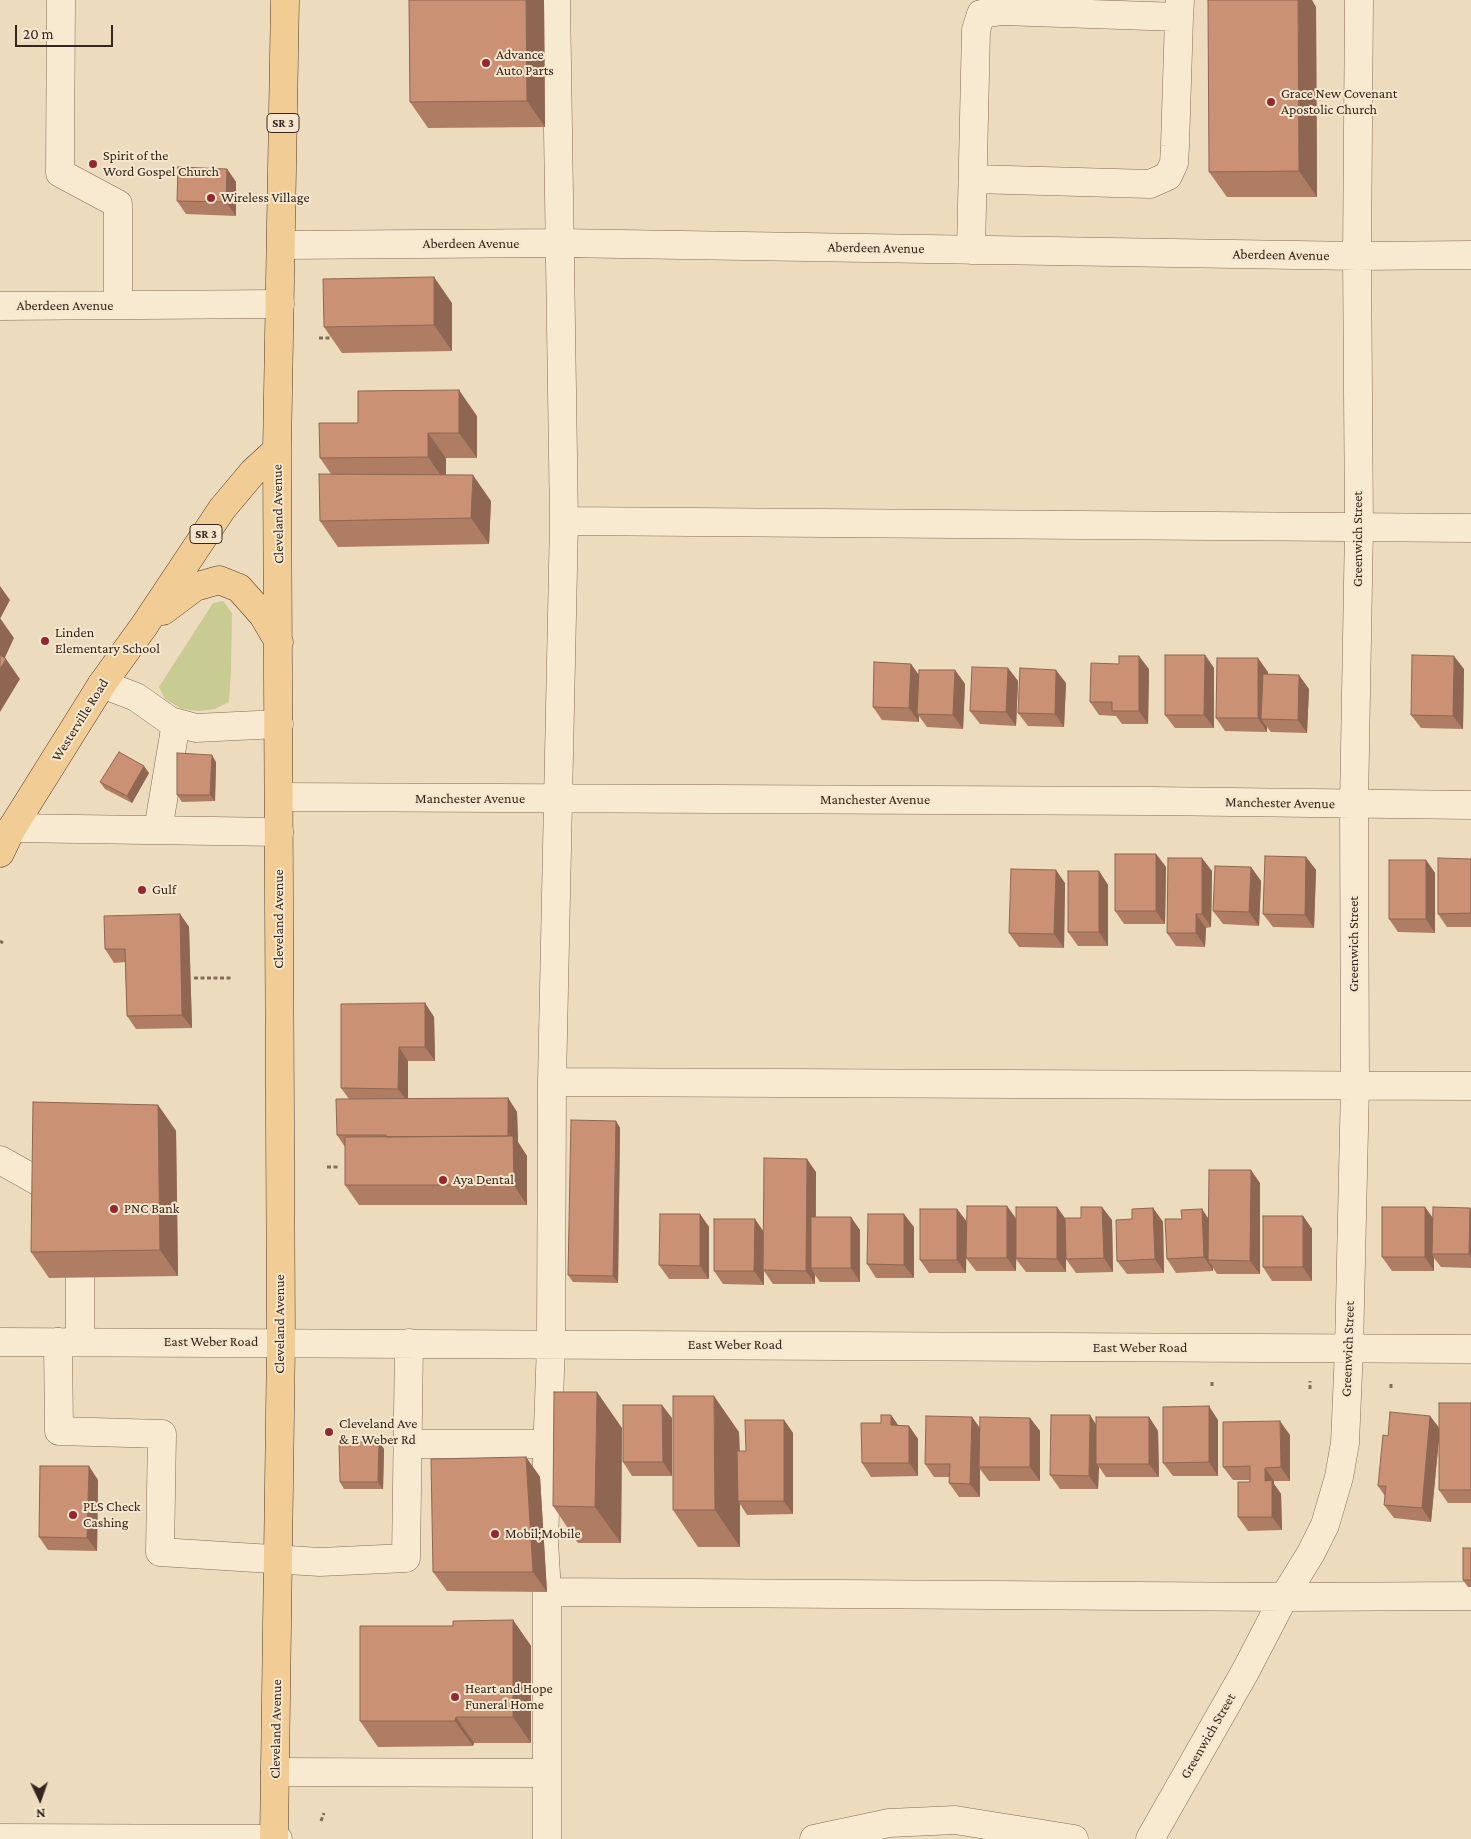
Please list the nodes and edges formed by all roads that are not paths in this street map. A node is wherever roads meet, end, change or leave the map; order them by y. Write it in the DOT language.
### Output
graph roads {
  1 [pos="61,0"];
  2 [pos="286,0"];
  3 [pos="556,0"];
  4 [pos="1359,0"];
  5 [pos="1179,9"];
  6 [pos="973,179"];
  7 [pos="559,243"];
  8 [pos="282,245"];
  9 [pos="971,250"];
  10 [pos="1471,255"];
  11 [pos="1357,256"];
  12 [pos="280,304"];
  13 [pos="0,306"];
  14 [pos="118,306"];
  15 [pos="277,450"];
  16 [pos="564,521"];
  17 [pos="1359,528"];
  18 [pos="1471,528"];
  19 [pos="144,626"];
  20 [pos="279,642"];
  21 [pos="102,684"];
  22 [pos="176,722"];
  23 [pos="279,724"];
  24 [pos="279,797"];
  25 [pos="557,799"];
  26 [pos="1354,804"];
  27 [pos="1471,805"];
  28 [pos="12,828"];
  29 [pos="158,830"];
  30 [pos="279,832"];
  31 [pos="0,853"];
  32 [pos="552,1082"];
  33 [pos="1355,1086"];
  34 [pos="1471,1086"];
  35 [pos="0,1160"];
  36 [pos="50,1188"];
  37 [pos="80,1278"];
  38 [pos="0,1342"];
  39 [pos="69,1342"];
  40 [pos="281,1342"];
  41 [pos="409,1343"];
  42 [pos="551,1344"];
  43 [pos="1349,1349"];
  44 [pos="1471,1350"];
  45 [pos="407,1444"];
  46 [pos="548,1444"];
  47 [pos="278,1559"];
  48 [pos="547,1592"];
  49 [pos="1471,1596"];
  50 [pos="1284,1597"];
  51 [pos="275,1772"];
  52 [pos="547,1773"];
  53 [pos="0,1838"];
  54 [pos="274,1839"];
  55 [pos="278,1839"];
  56 [pos="547,1839"];
  57 [pos="814,1839"];
  58 [pos="1074,1839"];
  59 [pos="1150,1839"];
  1 -- 14 [label="street"];
  2 -- 8 [label="main road, Cleveland Avenue / SR 3"];
  3 -- 7 [label="street"];
  4 -- 11 [label="street, Greenwich Street"];
  5 -- 6 [label="street"];
  5 -- 6 [label="street"];
  6 -- 9 [label="street"];
  7 -- 8 [label="street, Aberdeen Avenue"];
  7 -- 9 [label="street, Aberdeen Avenue"];
  7 -- 16 [label="street"];
  8 -- 12 [label="main road, Cleveland Avenue / SR 3"];
  9 -- 11 [label="street, Aberdeen Avenue"];
  10 -- 11 [label="street, Aberdeen Avenue"];
  11 -- 17 [label="street, Greenwich Street"];
  12 -- 14 [label="street, Aberdeen Avenue"];
  12 -- 15 [label="main road, Cleveland Avenue"];
  13 -- 14 [label="street, Aberdeen Avenue"];
  15 -- 19 [label="main road, Westerville Road / SR 3"];
  15 -- 20 [label="main road, Cleveland Avenue"];
  16 -- 17 [label="street"];
  16 -- 25 [label="street"];
  17 -- 18 [label="street"];
  17 -- 26 [label="street, Greenwich Street"];
  19 -- 20 [label="main road"];
  19 -- 21 [label="main road, Westerville Road / SR 3"];
  20 -- 23 [label="main road, Cleveland Avenue"];
  21 -- 22 [label="street"];
  21 -- 28 [label="main road, Westerville Road / SR 3"];
  22 -- 23 [label="street"];
  22 -- 29 [label="street"];
  23 -- 24 [label="main road, Cleveland Avenue"];
  24 -- 25 [label="street, Manchester Avenue"];
  24 -- 30 [label="main road, Cleveland Avenue"];
  25 -- 26 [label="street, Manchester Avenue"];
  25 -- 32 [label="street"];
  26 -- 27 [label="street, Manchester Avenue"];
  26 -- 33 [label="street, Greenwich Street"];
  28 -- 29 [label="street"];
  28 -- 31 [label="main road, Westerville Road / SR 3"];
  29 -- 30 [label="street"];
  30 -- 40 [label="main road, Cleveland Avenue"];
  32 -- 33 [label="street"];
  32 -- 42 [label="street"];
  33 -- 34 [label="street"];
  33 -- 43 [label="street, Greenwich Street"];
  35 -- 36 [label="street"];
  37 -- 39 [label="street"];
  38 -- 39 [label="street, East Weber Road"];
  39 -- 40 [label="street, East Weber Road"];
  39 -- 47 [label="street"];
  40 -- 41 [label="street, East Weber Road"];
  40 -- 47 [label="main road, Cleveland Avenue"];
  41 -- 42 [label="street, East Weber Road"];
  41 -- 45 [label="street"];
  42 -- 43 [label="street, East Weber Road"];
  42 -- 46 [label="street"];
  43 -- 44 [label="street, East Weber Road"];
  43 -- 50 [label="street, Greenwich Street"];
  45 -- 46 [label="street"];
  45 -- 47 [label="street"];
  46 -- 48 [label="street"];
  47 -- 51 [label="main road, Cleveland Avenue"];
  48 -- 50 [label="street"];
  48 -- 52 [label="street"];
  49 -- 50 [label="street"];
  50 -- 59 [label="street, Greenwich Street"];
  51 -- 52 [label="street"];
  51 -- 54 [label="main road, Cleveland Avenue"];
  52 -- 56 [label="street"];
  53 -- 54 [label="street"];
  54 -- 55 [label="street"];
  57 -- 58 [label="street"];
}
